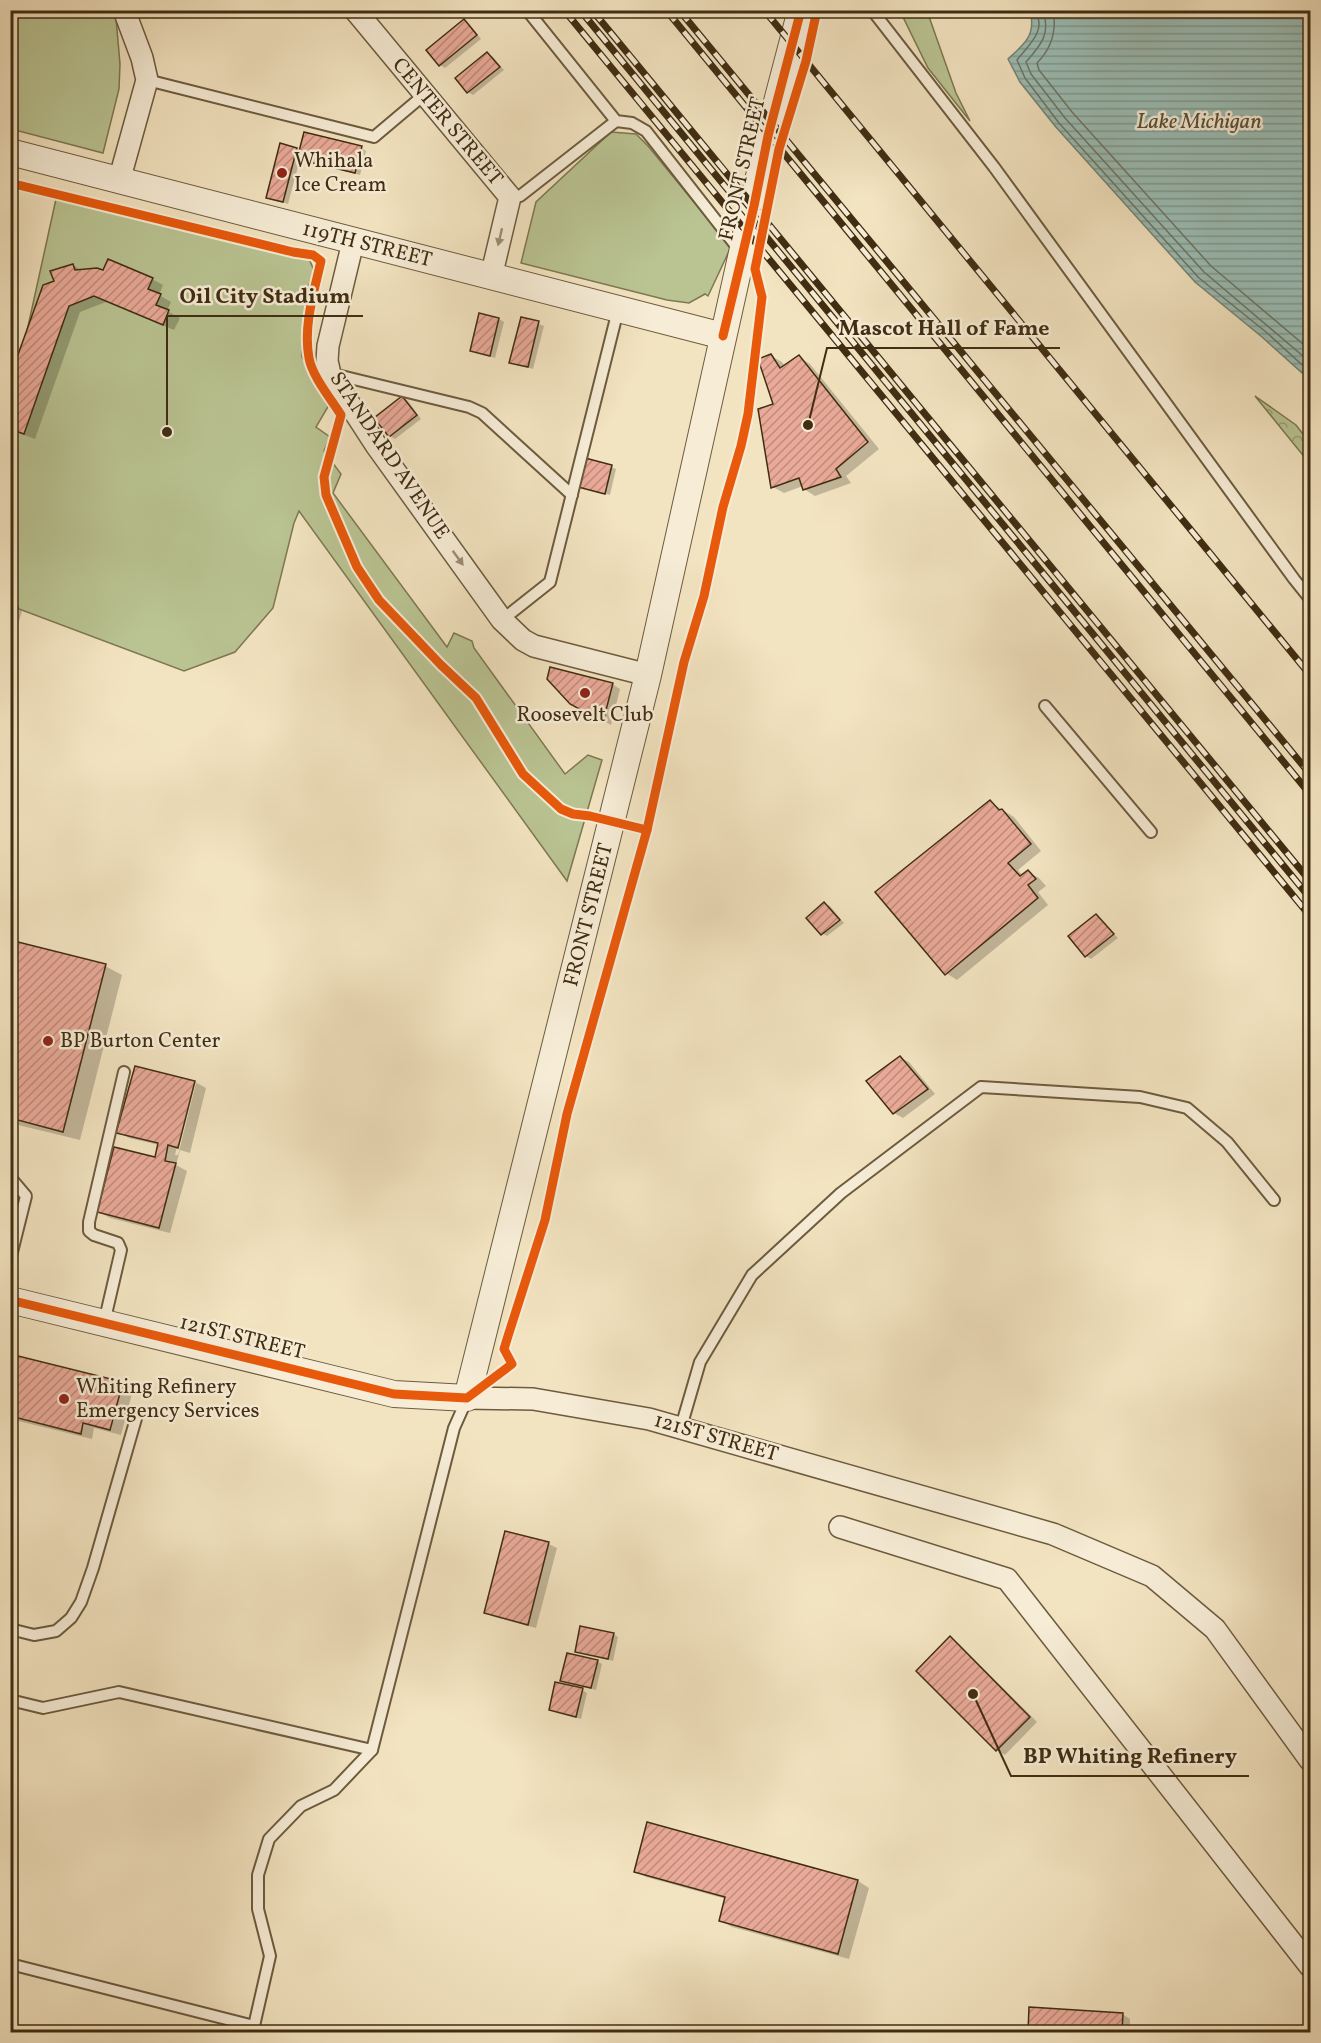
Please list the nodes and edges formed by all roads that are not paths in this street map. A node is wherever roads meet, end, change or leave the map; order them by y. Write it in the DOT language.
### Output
graph roads {
  1 [pos="124,10"];
  2 [pos="356,10"];
  3 [pos="527,10"];
  4 [pos="801,10"];
  5 [pos="872,10"];
  6 [pos="147,80"];
  7 [pos="425,94"];
  8 [pos="616,121"];
  9 [pos="10,152"];
  10 [pos="119,181"];
  11 [pos="510,197"];
  12 [pos="353,242"];
  13 [pos="742,253"];
  14 [pos="491,277"];
  15 [pos="618,310"];
  16 [pos="723,336"];
  17 [pos="330,374"];
  18 [pos="572,495"];
  19 [pos="1311,599"];
  20 [pos="502,620"];
  21 [pos="648,675"];
  22 [pos="1045,706"];
  23 [pos="1151,832"];
  24 [pos="124,1072"];
  25 [pos="10,1178"];
  26 [pos="1274,1200"];
  27 [pos="14,1230"];
  28 [pos="10,1260"];
  29 [pos="10,1300"];
  30 [pos="104,1323"];
  31 [pos="467,1398"];
  32 [pos="137,1415"];
  33 [pos="681,1427"];
  34 [pos="840,1527"];
  35 [pos="10,1629"];
  36 [pos="10,1700"];
  37 [pos="372,1750"];
  38 [pos="1311,1760"];
  39 [pos="10,1964"];
  40 [pos="1311,1966"];
  1 -- 6 [label="street"];
  2 -- 7 [label="street, CENTER STREET"];
  3 -- 8 [label="lane"];
  4 -- 13 [label="street, FRONT STREET"];
  5 -- 19 [label="lane"];
  6 -- 7 [label="lane"];
  6 -- 10 [label="street"];
  7 -- 11 [label="street, CENTER STREET"];
  8 -- 11 [label="lane"];
  8 -- 13 [label="lane"];
  9 -- 10 [label="street, 119TH STREET"];
  10 -- 12 [label="street, 119TH STREET"];
  11 -- 14 [label="street, CENTER STREET, one-way"];
  12 -- 14 [label="street, 119TH STREET"];
  12 -- 17 [label="street, STANDARD AVENUE"];
  13 -- 16 [label="street, FRONT STREET"];
  14 -- 15 [label="street, 119TH STREET"];
  15 -- 16 [label="street, 119TH STREET"];
  15 -- 18 [label="lane"];
  16 -- 21 [label="street, FRONT STREET"];
  17 -- 18 [label="lane"];
  17 -- 20 [label="street, STANDARD AVENUE, one-way"];
  18 -- 20 [label="lane"];
  20 -- 21 [label="street, STANDARD AVENUE"];
  21 -- 31 [label="street, FRONT STREET"];
  22 -- 23 [label="lane"];
  24 -- 30 [label="lane"];
  25 -- 27 [label="lane"];
  26 -- 33 [label="lane"];
  27 -- 28 [label="lane"];
  29 -- 30 [label="street, 121ST STREET"];
  30 -- 31 [label="street, 121ST STREET"];
  31 -- 33 [label="street, 121ST STREET"];
  31 -- 37 [label="lane"];
  32 -- 35 [label="lane"];
  33 -- 38 [label="street, 121ST STREET"];
  34 -- 40 [label="street"];
  36 -- 37 [label="lane"];
  37 -- 39 [label="lane"];
}
